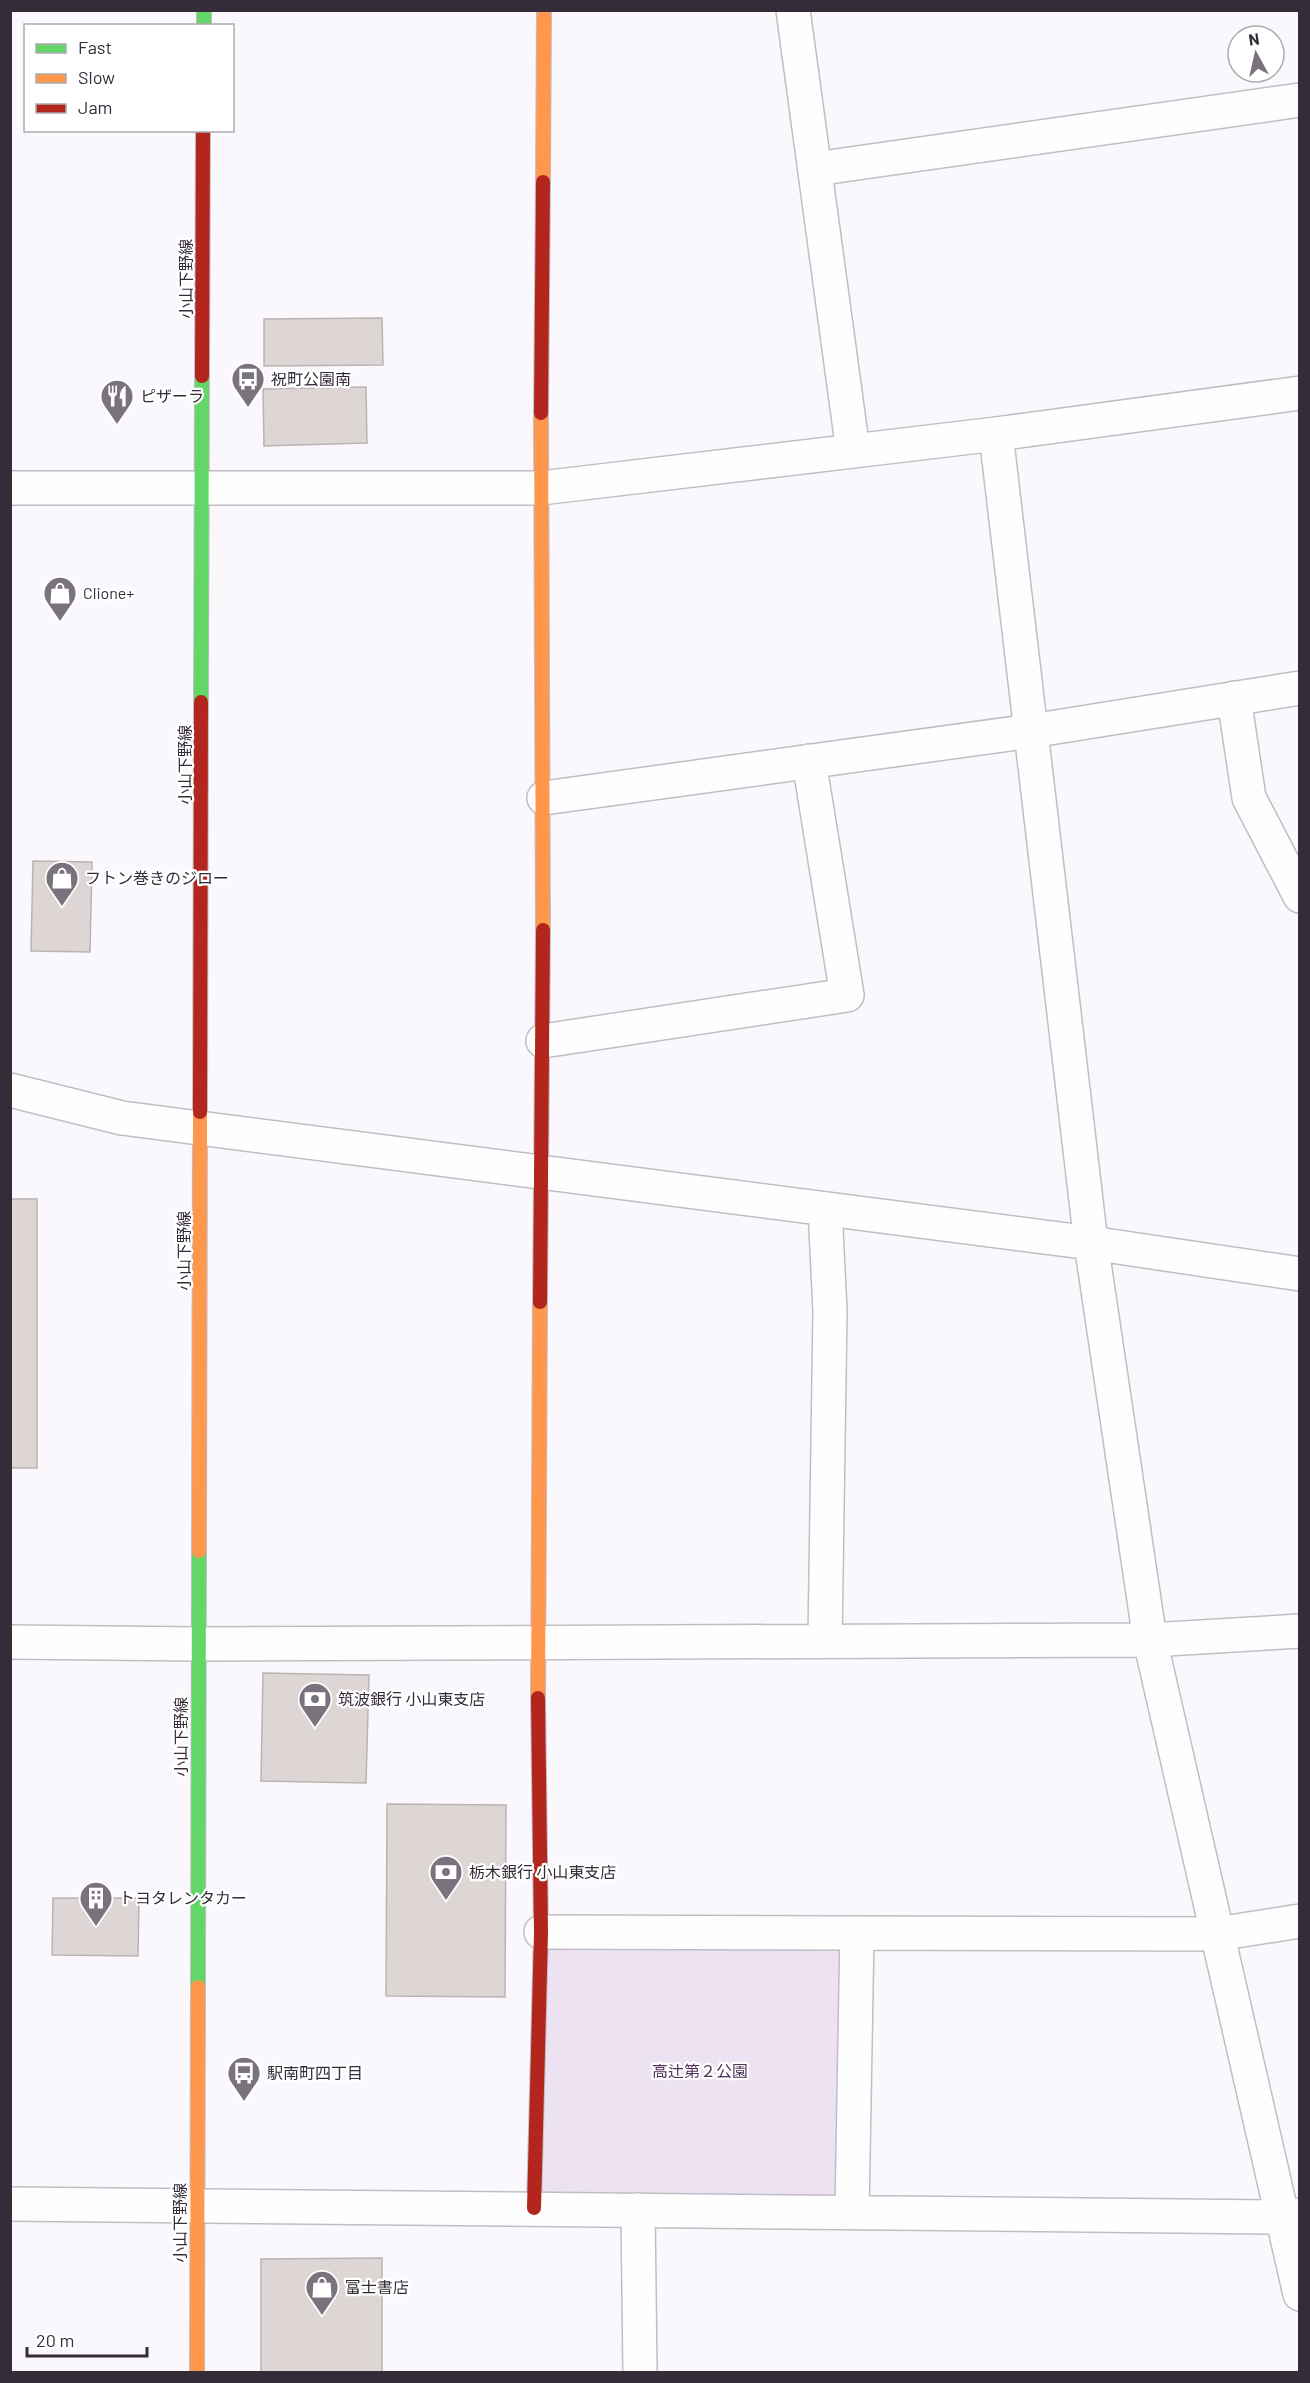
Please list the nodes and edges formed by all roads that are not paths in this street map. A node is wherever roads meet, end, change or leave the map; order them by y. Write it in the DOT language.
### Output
graph roads {
  1 [pos="544,10"];
  2 [pos="793,10"];
  3 [pos="1299,100"];
  4 [pos="203,132"];
  5 [pos="815,169"];
  6 [pos="1299,393"];
  7 [pos="996,434"];
  8 [pos="853,451"];
  9 [pos="10,488"];
  10 [pos="202,488"];
  11 [pos="541,488"];
  12 [pos="1299,688"];
  13 [pos="1234,698"];
  14 [pos="1031,731"];
  15 [pos="809,761"];
  16 [pos="544,798"];
  17 [pos="1299,896"];
  18 [pos="543,1041"];
  19 [pos="10,1090"];
  20 [pos="201,1129"];
  21 [pos="542,1173"];
  22 [pos="825,1209"];
  23 [pos="1091,1243"];
  24 [pos="1299,1274"];
  25 [pos="1299,1631"];
  26 [pos="1150,1640"];
  27 [pos="825,1641"];
  28 [pos="10,1642"];
  29 [pos="537,1642"];
  30 [pos="198,1644"];
  31 [pos="1299,1921"];
  32 [pos="541,1932"];
  33 [pos="857,1933"];
  34 [pos="1217,1934"];
  35 [pos="10,2204"];
  36 [pos="197,2206"];
  37 [pos="534,2208"];
  38 [pos="638,2210"];
  39 [pos="852,2212"];
  40 [pos="1291,2216"];
  41 [pos="1299,2294"];
  42 [pos="197,2373"];
  43 [pos="640,2373"];
  1 -- 11 [label="main road"];
  2 -- 5 [label="street"];
  3 -- 5 [label="street"];
  4 -- 10 [label="main road, 小山下野線"];
  5 -- 8 [label="street"];
  6 -- 7 [label="street"];
  7 -- 8 [label="street"];
  7 -- 14 [label="street"];
  8 -- 11 [label="street"];
  9 -- 10 [label="street"];
  10 -- 11 [label="street"];
  10 -- 20 [label="main road, 小山下野線"];
  11 -- 16 [label="main road"];
  12 -- 13 [label="street"];
  13 -- 14 [label="street"];
  13 -- 17 [label="street"];
  14 -- 15 [label="street"];
  14 -- 23 [label="street"];
  15 -- 16 [label="street"];
  15 -- 18 [label="street"];
  16 -- 18 [label="main road"];
  18 -- 21 [label="main road"];
  19 -- 20 [label="street"];
  20 -- 21 [label="street"];
  20 -- 30 [label="main road, 小山下野線"];
  21 -- 22 [label="street"];
  21 -- 29 [label="main road"];
  22 -- 23 [label="street"];
  22 -- 27 [label="street"];
  23 -- 24 [label="street"];
  23 -- 26 [label="street"];
  25 -- 26 [label="street"];
  26 -- 27 [label="street"];
  26 -- 34 [label="street"];
  27 -- 29 [label="street"];
  28 -- 30 [label="street"];
  29 -- 30 [label="street"];
  29 -- 32 [label="main road"];
  30 -- 36 [label="main road, 小山下野線"];
  31 -- 34 [label="street"];
  32 -- 33 [label="street"];
  32 -- 37 [label="main road"];
  33 -- 34 [label="street"];
  33 -- 39 [label="street"];
  34 -- 40 [label="street"];
  35 -- 36 [label="street"];
  36 -- 37 [label="street"];
  36 -- 42 [label="main road, 小山下野線"];
  37 -- 38 [label="street"];
  38 -- 39 [label="street"];
  38 -- 43 [label="street"];
  39 -- 40 [label="street"];
  40 -- 41 [label="street"];
}
